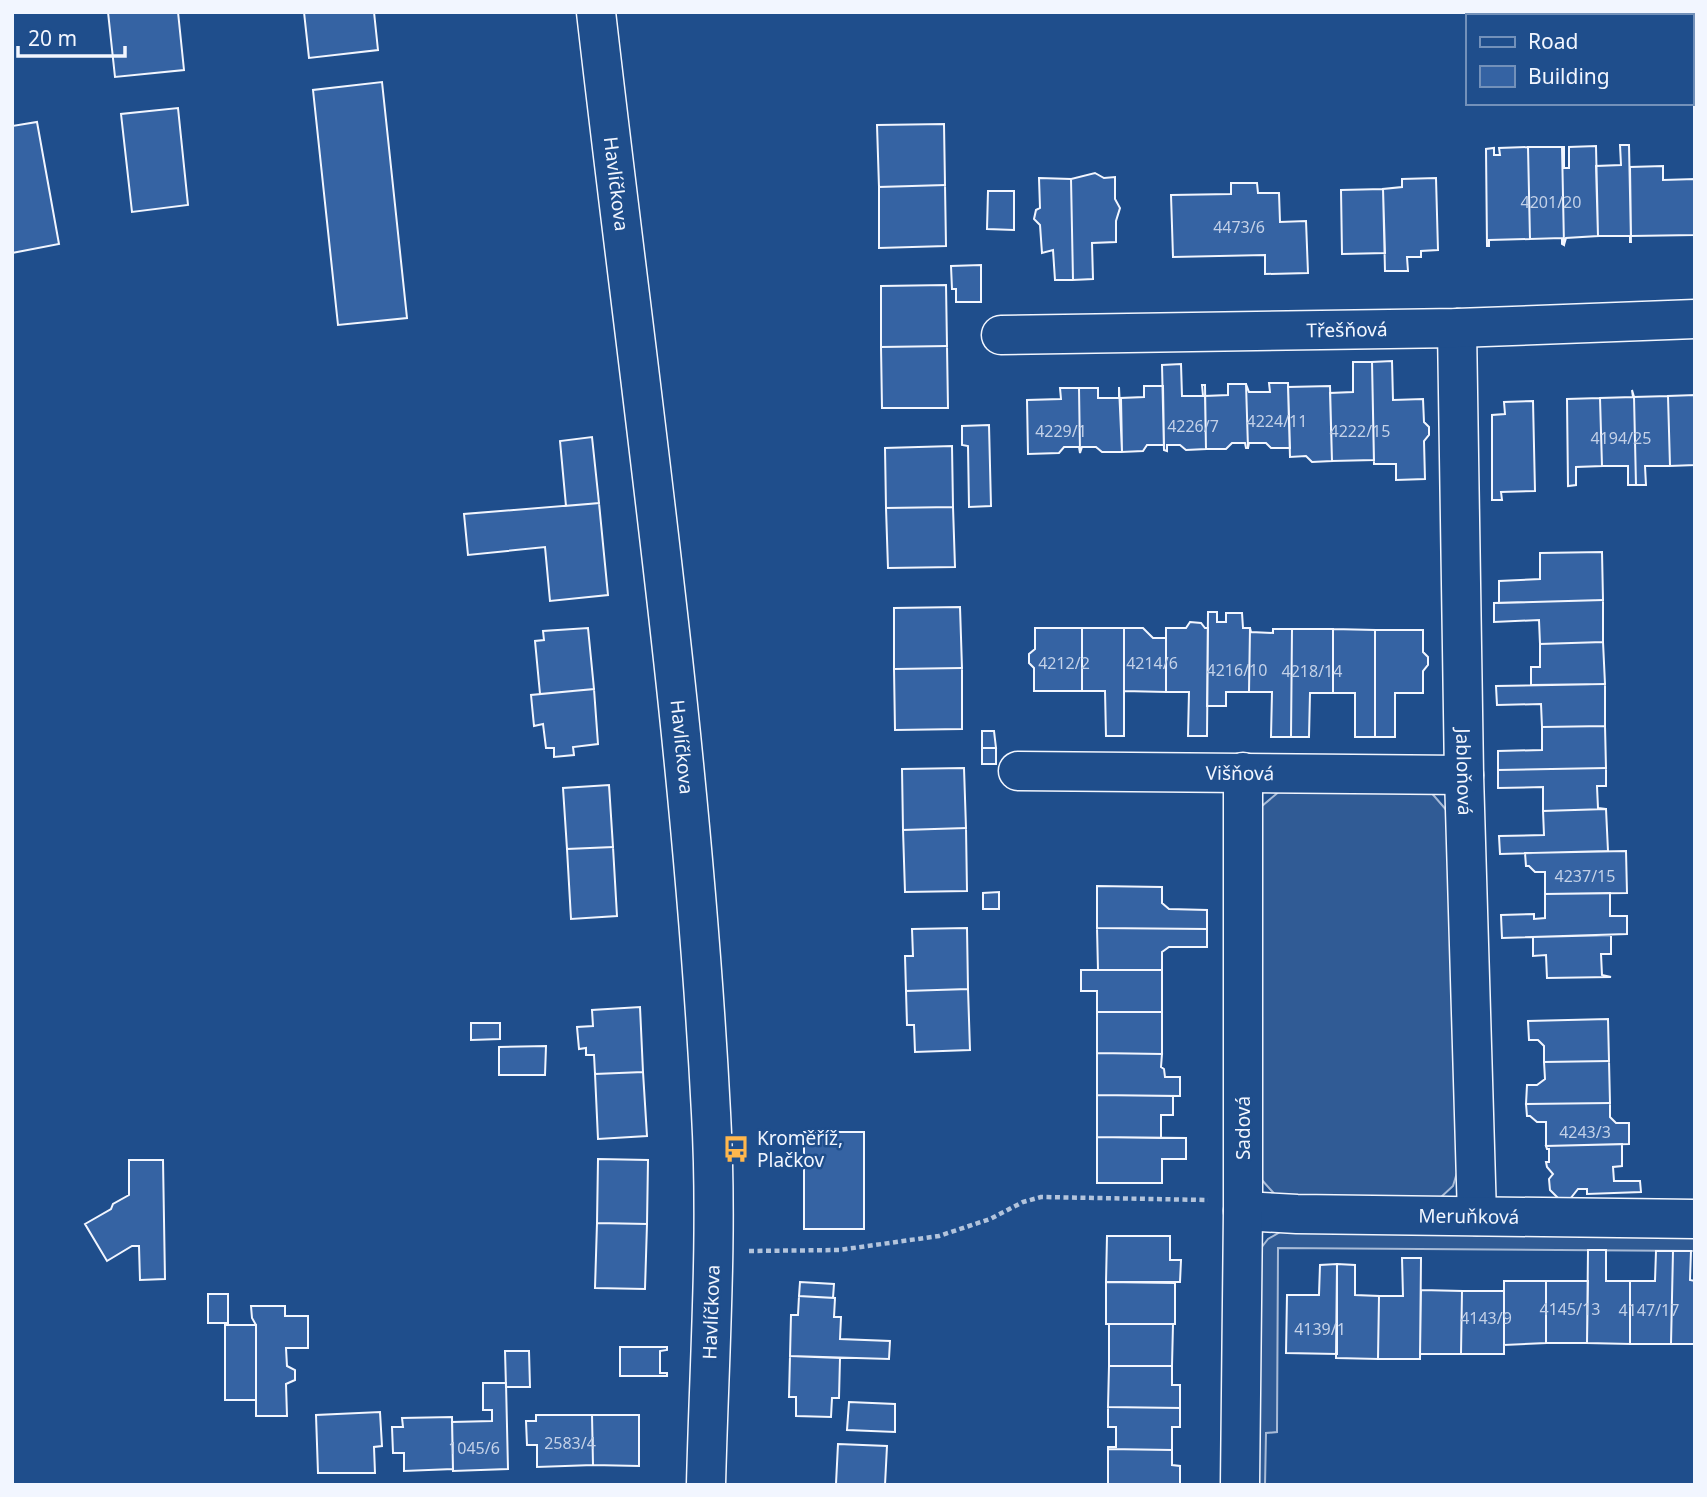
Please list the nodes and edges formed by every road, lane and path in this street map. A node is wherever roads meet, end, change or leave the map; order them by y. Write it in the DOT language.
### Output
graph roads {
  1 [pos="596,12"];
  2 [pos="1695,319"];
  3 [pos="1457,328"];
  4 [pos="1000,335"];
  5 [pos="1018,771"];
  6 [pos="1242,772"];
  7 [pos="1464,775"];
  8 [pos="1243,1206"];
  9 [pos="1477,1216"];
  10 [pos="1695,1219"];
  11 [pos="741,1251"];
  12 [pos="706,1485"];
  13 [pos="1240,1485"];
  1 -- 12 [label="street, Havlíčkova"];
  2 -- 3 [label="street, Třešňová"];
  3 -- 4 [label="street, Třešňová"];
  3 -- 7 [label="street, Jabloňová"];
  5 -- 6 [label="street, Višňová"];
  6 -- 7 [label="street, Višňová"];
  6 -- 8 [label="street, Sadová"];
  7 -- 9 [label="street, Jabloňová"];
  8 -- 9 [label="street, Meruňková"];
  8 -- 11 [label="path"];
  8 -- 13 [label="street, Sadová"];
  9 -- 10 [label="street, Meruňková"];
}
